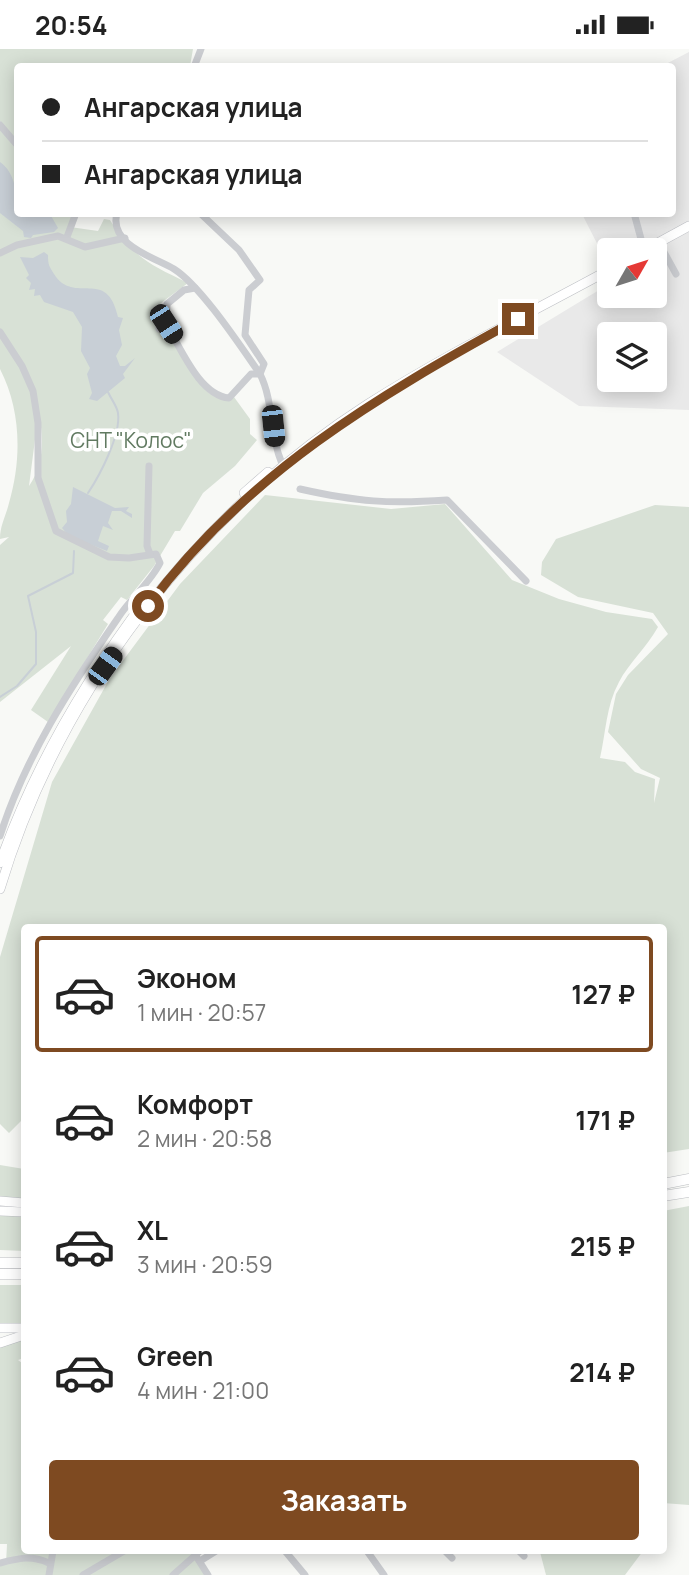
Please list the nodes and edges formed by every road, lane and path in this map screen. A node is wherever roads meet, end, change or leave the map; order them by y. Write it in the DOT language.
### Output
graph roads {
  1 [pos="0,125"];
  2 [pos="14,141"];
  3 [pos="74,217"];
  4 [pos="117,217"];
  5 [pos="204,217"];
  6 [pos="635,217"];
  7 [pos="689,226"];
  8 [pos="67,237"];
  9 [pos="125,238"];
  10 [pos="641,238"];
  11 [pos="667,238"];
  12 [pos="0,253"];
  13 [pos="667,258"];
  14 [pos="676,274"];
  15 [pos="597,277"];
  16 [pos="195,288"];
  17 [pos="0,332"];
  18 [pos="427,369"];
  19 [pos="260,375"];
  20 [pos="281,461"];
  21 [pos="149,466"];
  22 [pos="300,489"];
  23 [pos="150,554"];
  24 [pos="526,581"];
  25 [pos="0,836"];
  26 [pos="0,863"];
  27 [pos="0,889"];
  28 [pos="689,1179"];
  29 [pos="667,1183"];
  30 [pos="689,1192"];
  31 [pos="667,1195"];
  32 [pos="0,1201"];
  33 [pos="21,1203"];
  34 [pos="0,1211"];
  35 [pos="21,1212"];
  36 [pos="21,1261"];
  37 [pos="0,1262"];
  38 [pos="0,1275"];
  39 [pos="21,1276"];
  40 [pos="0,1328"];
  41 [pos="21,1328"];
  42 [pos="21,1336"];
  43 [pos="0,1343"];
  44 [pos="52,1554"];
  45 [pos="119,1554"];
  46 [pos="288,1554"];
  47 [pos="369,1554"];
  48 [pos="448,1554"];
  49 [pos="199,1556"];
  50 [pos="452,1559"];
  51 [pos="0,1563"];
  52 [pos="49,1563"];
  53 [pos="49,1575"];
  54 [pos="83,1575"];
  55 [pos="173,1575"];
  56 [pos="208,1575"];
  57 [pos="305,1575"];
  58 [pos="384,1575"];
  1 -- 2 [label="street"];
  3 -- 8 [label="street"];
  4 -- 9 [label="street"];
  5 -- 19 [label="street"];
  6 -- 10 [label="street"];
  7 -- 11 [label="main road"];
  8 -- 9 [label="street"];
  8 -- 12 [label="street"];
  9 -- 16 [label="street"];
  13 -- 14 [label="street"];
  15 -- 18 [label="main road"];
  16 -- 19 [label="street"];
  16 -- 19 [label="street"];
  17 -- 23 [label="street"];
  18 -- 20 [label="main road"];
  18 -- 27 [label="main road"];
  19 -- 20 [label="street"];
  20 -- 26 [label="main road"];
  21 -- 23 [label="street"];
  22 -- 24 [label="street"];
  23 -- 25 [label="street"];
  28 -- 29 [label="highway"];
  30 -- 31 [label="highway"];
  32 -- 33 [label="main road"];
  34 -- 35 [label="main road"];
  36 -- 37 [label="highway"];
  38 -- 39 [label="highway"];
  40 -- 41 [label="main road"];
  42 -- 43 [label="main road"];
  44 -- 52 [label="street"];
  45 -- 54 [label="street"];
  46 -- 57 [label="street"];
  47 -- 58 [label="street"];
  48 -- 50 [label="street"];
  49 -- 55 [label="street"];
  49 -- 56 [label="street"];
  51 -- 52 [label="street"];
  52 -- 53 [label="street"];
}
